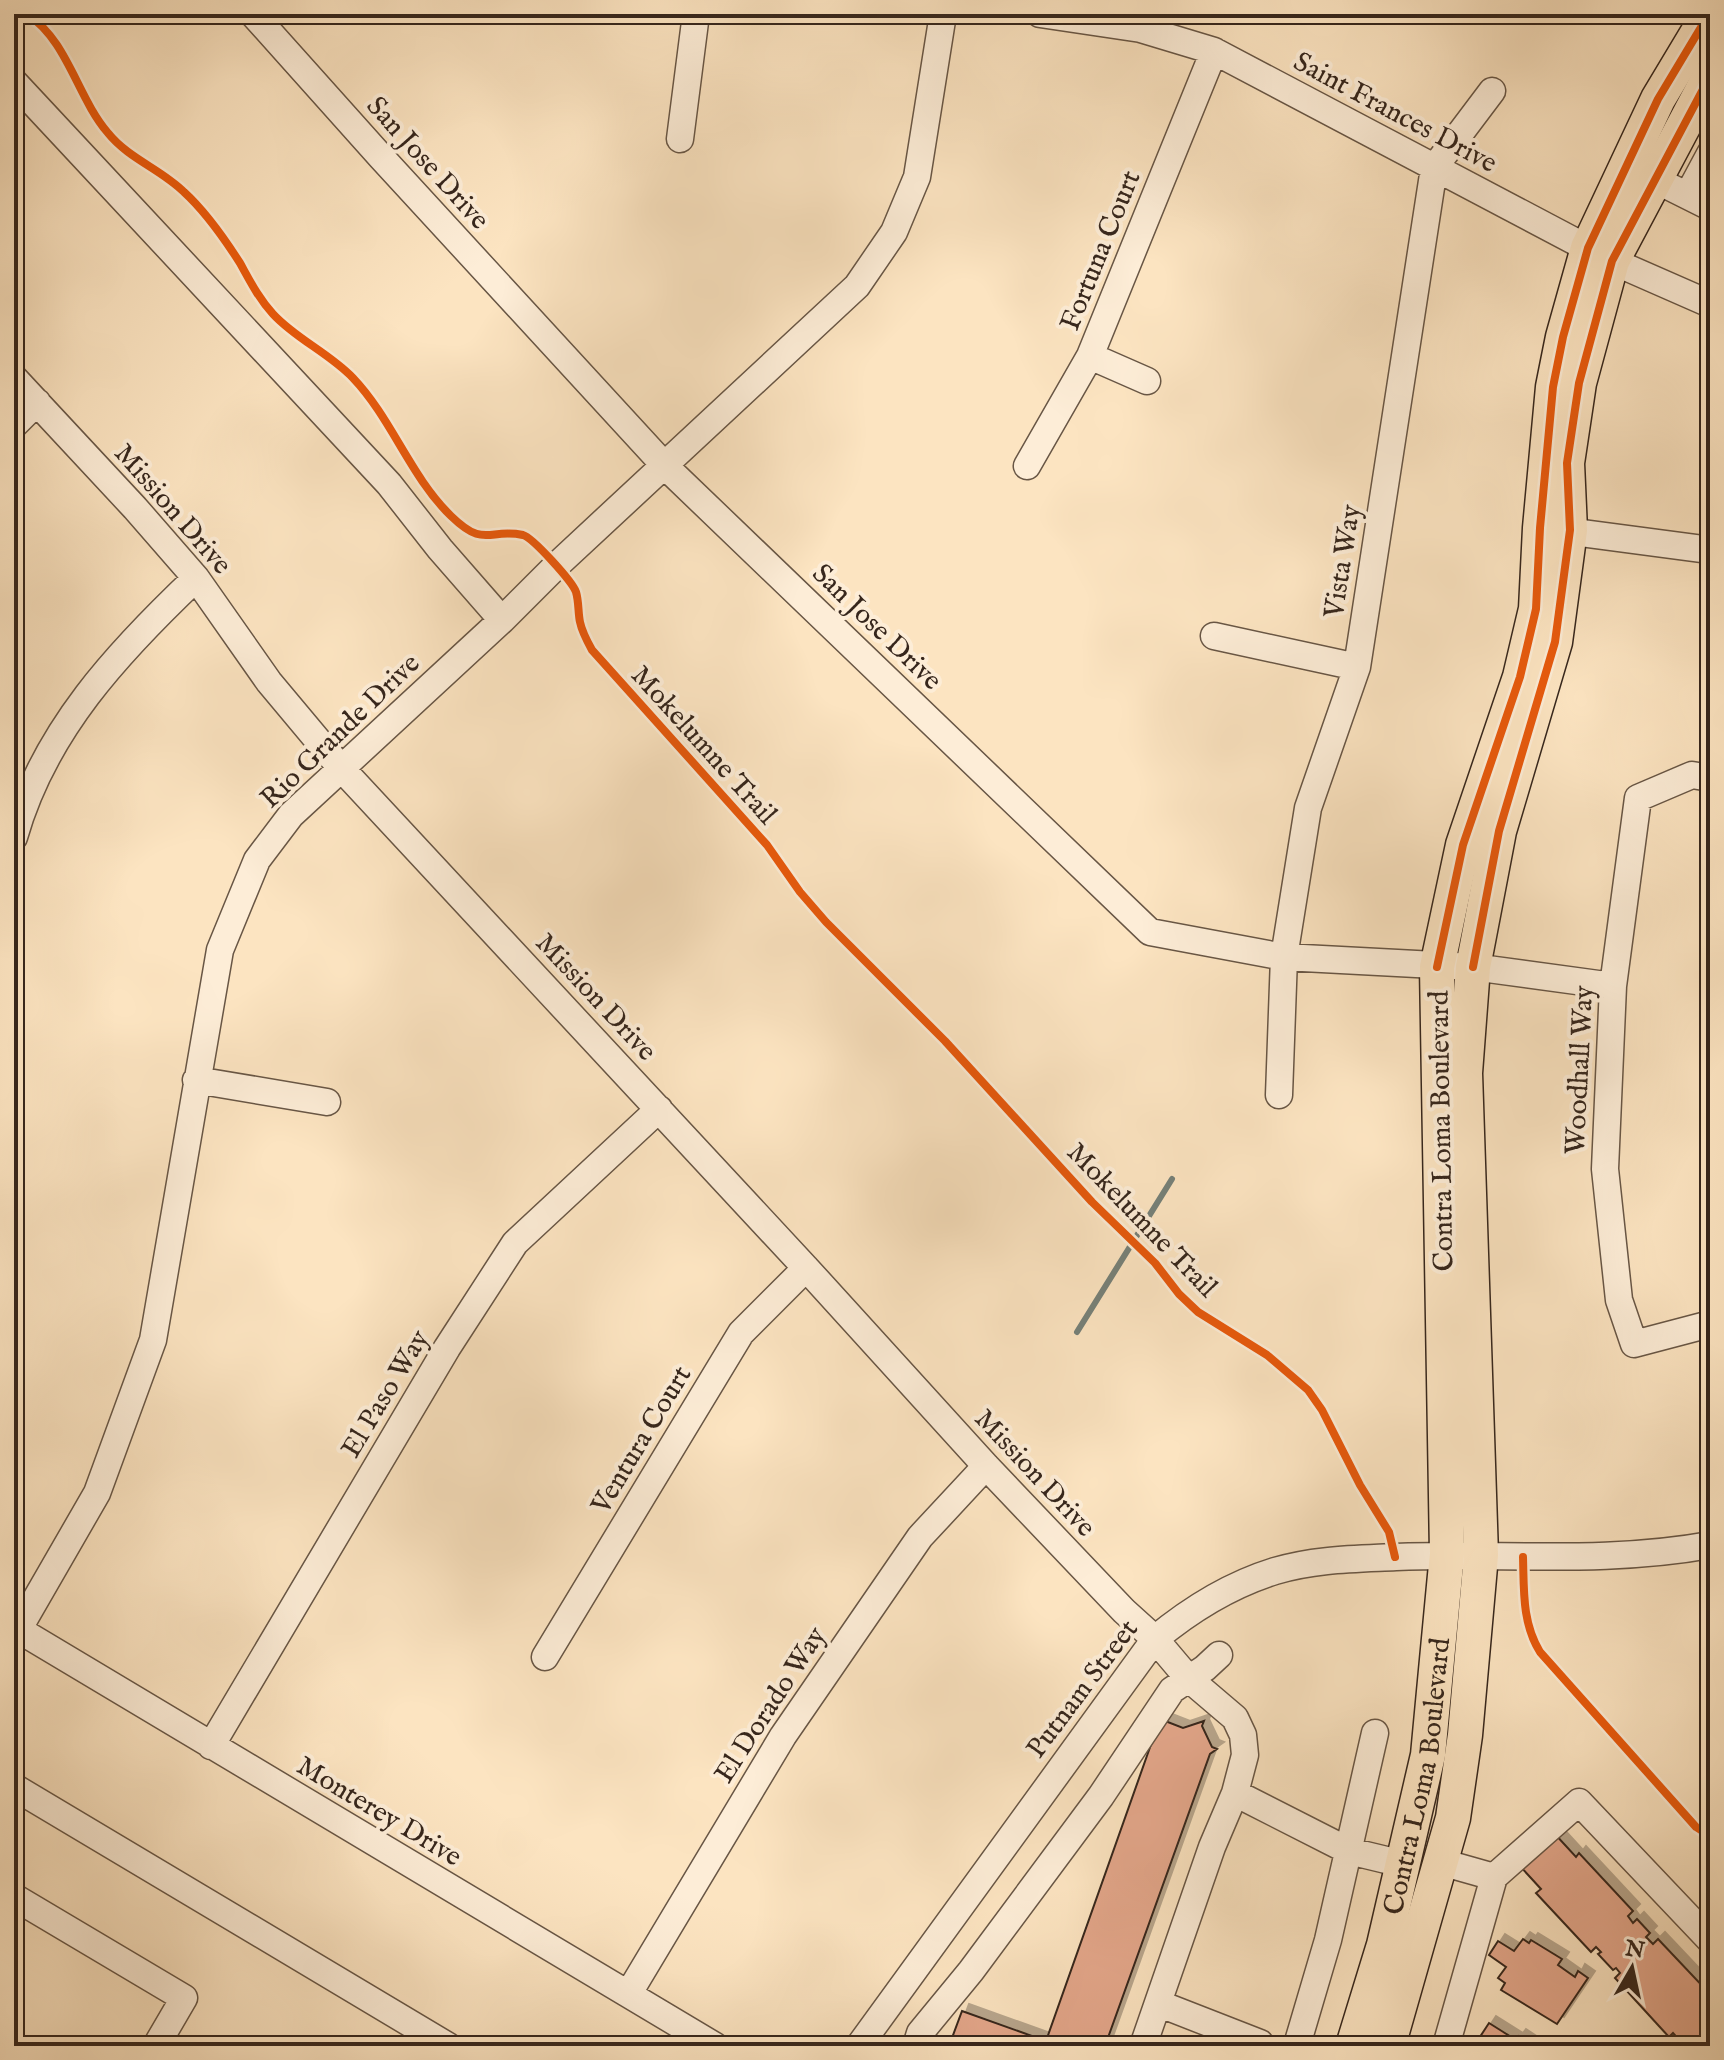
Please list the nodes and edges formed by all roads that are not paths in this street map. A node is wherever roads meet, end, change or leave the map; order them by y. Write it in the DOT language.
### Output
graph roads {
  1 [pos="253,14"];
  2 [pos="696,14"];
  3 [pos="943,14"];
  4 [pos="1040,14"];
  5 [pos="1709,14"];
  6 [pos="1214,51"];
  7 [pos="1710,76"];
  8 [pos="14,82"];
  9 [pos="1492,91"];
  10 [pos="1700,114"];
  11 [pos="680,139"];
  12 [pos="1710,154"];
  13 [pos="1434,168"];
  14 [pos="1654,179"];
  15 [pos="1699,201"];
  16 [pos="1600,254"];
  17 [pos="1707,296"];
  18 [pos="1090,356"];
  19 [pos="14,378"];
  20 [pos="1147,381"];
  21 [pos="37,402"];
  22 [pos="14,425"];
  23 [pos="1027,466"];
  24 [pos="666,467"];
  25 [pos="1555,529"];
  26 [pos="1710,550"];
  27 [pos="196,578"];
  28 [pos="502,620"];
  29 [pos="1214,636"];
  30 [pos="1357,667"];
  31 [pos="341,768"];
  32 [pos="1710,778"];
  33 [pos="14,837"];
  34 [pos="1284,957"];
  35 [pos="1437,967"];
  36 [pos="1473,967"];
  37 [pos="1613,986"];
  38 [pos="196,1080"];
  39 [pos="1279,1095"];
  40 [pos="327,1102"];
  41 [pos="659,1109"];
  42 [pos="806,1268"];
  43 [pos="1710,1324"];
  44 [pos="986,1466"];
  45 [pos="1710,1545"];
  46 [pos="1447,1554"];
  47 [pos="1481,1555"];
  48 [pos="15,1631"];
  49 [pos="1155,1639"];
  50 [pos="1219,1655"];
  51 [pos="545,1657"];
  52 [pos="1188,1678"];
  53 [pos="1375,1733"];
  54 [pos="211,1746"];
  55 [pos="14,1787"];
  56 [pos="1235,1793"];
  57 [pos="1349,1851"];
  58 [pos="1441,1862"];
  59 [pos="1403,1864"];
  60 [pos="1494,1877"];
  61 [pos="14,1897"];
  62 [pos="1710,1940"];
  63 [pos="629,1993"];
  64 [pos="1160,2004"];
  65 [pos="1262,2044"];
  66 [pos="1299,2045"];
  67 [pos="156,2046"];
  68 [pos="448,2046"];
  69 [pos="715,2046"];
  70 [pos="859,2046"];
  71 [pos="916,2046"];
  72 [pos="1143,2046"];
  73 [pos="1353,2046"];
  74 [pos="1388,2046"];
  75 [pos="1446,2046"];
  1 -- 24 [label="street, San Jose Drive"];
  2 -- 11 [label="street"];
  3 -- 24 [label="street, Rio Grande Drive"];
  4 -- 6 [label="street, Saint Frances Drive"];
  5 -- 16 [label="main road, Contra Loma Boulevard"];
  6 -- 13 [label="street, Saint Frances Drive"];
  6 -- 18 [label="street, Fortuna Court"];
  7 -- 10 [label="main road, Contra Loma Boulevard"];
  8 -- 28 [label="street"];
  9 -- 13 [label="street"];
  10 -- 14 [label="main road, Contra Loma Boulevard"];
  12 -- 15 [label="street"];
  13 -- 16 [label="street, Saint Frances Drive"];
  13 -- 30 [label="street, Vista Way"];
  14 -- 15 [label="street"];
  14 -- 16 [label="main road, Contra Loma Boulevard"];
  16 -- 17 [label="street, Saint Frances Drive"];
  16 -- 25 [label="main road, Contra Loma Boulevard"];
  18 -- 20 [label="street"];
  18 -- 23 [label="street, Fortuna Court"];
  19 -- 21 [label="street, Mission Drive"];
  21 -- 22 [label="street"];
  21 -- 27 [label="street, Mission Drive"];
  24 -- 28 [label="street, Rio Grande Drive"];
  24 -- 34 [label="street, San Jose Drive"];
  25 -- 26 [label="street"];
  25 -- 35 [label="main road, Contra Loma Boulevard"];
  25 -- 36 [label="main road, Contra Loma Boulevard"];
  27 -- 31 [label="street, Mission Drive"];
  27 -- 33 [label="street"];
  28 -- 31 [label="street, Rio Grande Drive"];
  29 -- 30 [label="street"];
  30 -- 34 [label="street, Vista Way"];
  31 -- 38 [label="street, Rio Grande Drive"];
  31 -- 41 [label="street, Mission Drive"];
  32 -- 37 [label="street, Woodhall Way"];
  34 -- 35 [label="street, San Jose Drive"];
  34 -- 39 [label="street, Vista Way"];
  35 -- 36 [label="street, San Jose Drive"];
  35 -- 46 [label="main road, Contra Loma Boulevard"];
  36 -- 37 [label="street, San Jose Drive"];
  36 -- 47 [label="main road, Contra Loma Boulevard"];
  37 -- 43 [label="street, Woodhall Way"];
  38 -- 40 [label="street"];
  38 -- 48 [label="street, Rio Grande Drive"];
  41 -- 42 [label="street, Mission Drive"];
  41 -- 54 [label="street, El Paso Way"];
  42 -- 44 [label="street, Mission Drive"];
  42 -- 51 [label="street, Ventura Court"];
  44 -- 49 [label="street, Mission Drive"];
  44 -- 63 [label="street, El Dorado Way"];
  45 -- 47 [label="street, Putnam Street"];
  46 -- 47 [label="street, Putnam Street"];
  46 -- 49 [label="street, Putnam Street"];
  46 -- 59 [label="main road, Contra Loma Boulevard"];
  47 -- 58 [label="main road, Contra Loma Boulevard"];
  48 -- 54 [label="street, Monterey Drive"];
  49 -- 52 [label="street, Mission Drive"];
  49 -- 70 [label="street, Putnam Street"];
  50 -- 52 [label="street"];
  52 -- 56 [label="street, Mission Drive"];
  52 -- 71 [label="street"];
  53 -- 57 [label="street"];
  54 -- 63 [label="street, Monterey Drive"];
  55 -- 68 [label="street"];
  56 -- 57 [label="street"];
  56 -- 64 [label="street, Mission Drive"];
  57 -- 59 [label="street"];
  57 -- 66 [label="street"];
  58 -- 60 [label="street"];
  58 -- 74 [label="main road, Contra Loma Boulevard"];
  59 -- 73 [label="main road, Contra Loma Boulevard"];
  60 -- 62 [label="street"];
  60 -- 75 [label="street"];
  61 -- 67 [label="street"];
  63 -- 69 [label="street, Monterey Drive"];
  64 -- 65 [label="street"];
  64 -- 72 [label="street, Mission Drive"];
  65 -- 66 [label="street"];
}
